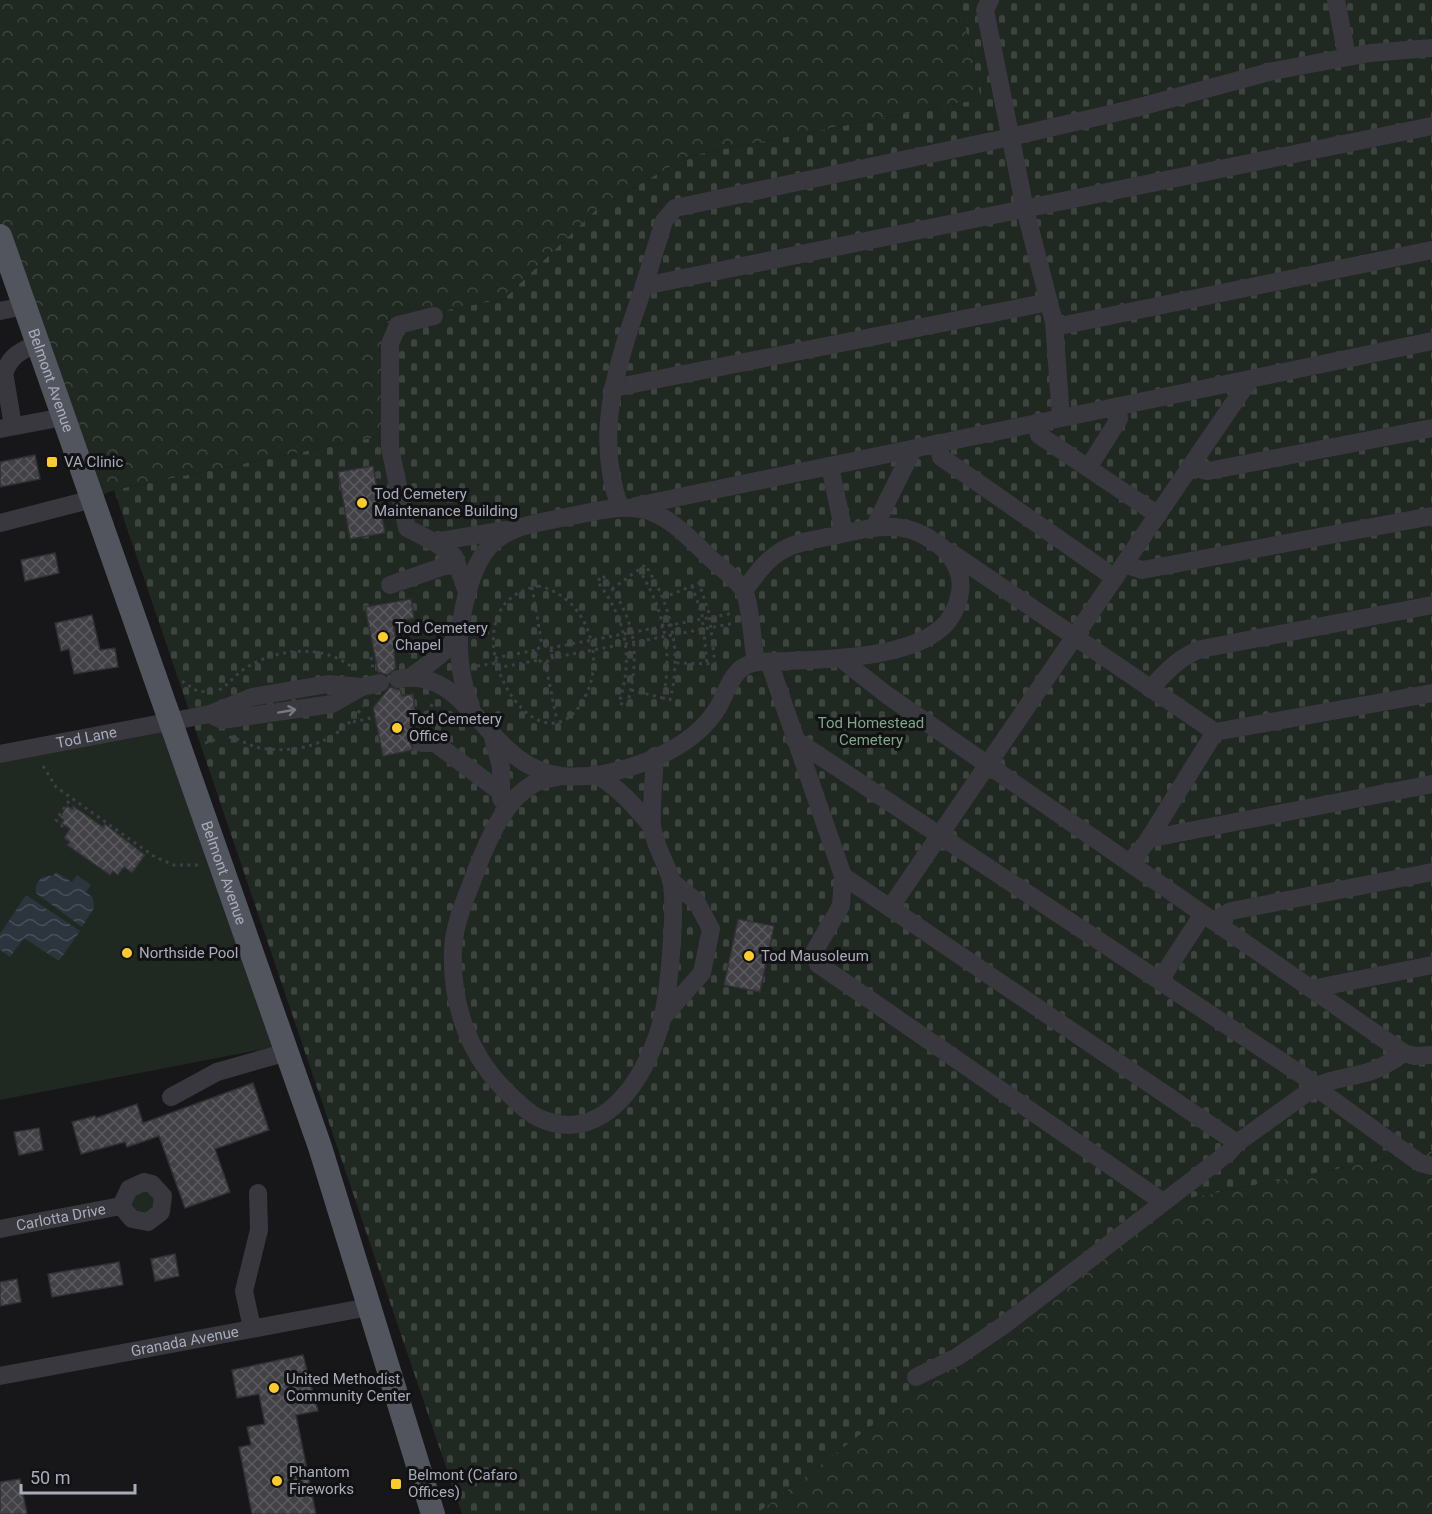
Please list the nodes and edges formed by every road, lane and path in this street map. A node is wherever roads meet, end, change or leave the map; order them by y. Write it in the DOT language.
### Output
graph roads {
  1 [pos="990,0"];
  2 [pos="1336,0"];
  3 [pos="1432,48"];
  4 [pos="1347,57"];
  5 [pos="1432,126"];
  6 [pos="1011,137"];
  7 [pos="1025,209"];
  8 [pos="0,236"];
  9 [pos="1432,250"];
  10 [pos="644,286"];
  11 [pos="1049,302"];
  12 [pos="25,306"];
  13 [pos="0,311"];
  14 [pos="434,316"];
  15 [pos="1054,322"];
  16 [pos="1432,341"];
  17 [pos="38,343"];
  18 [pos="1250,379"];
  19 [pos="613,388"];
  20 [pos="1118,406"];
  21 [pos="64,417"];
  22 [pos="1061,418"];
  23 [pos="1037,423"];
  24 [pos="6,428"];
  25 [pos="1432,429"];
  26 [pos="938,443"];
  27 [pos="913,449"];
  28 [pos="830,466"];
  29 [pos="1190,467"];
  30 [pos="1088,468"];
  31 [pos="93,499"];
  32 [pos="628,507"];
  33 [pos="1158,515"];
  34 [pos="1432,516"];
  35 [pos="0,523"];
  36 [pos="874,528"];
  37 [pos="515,529"];
  38 [pos="844,533"];
  39 [pos="434,542"];
  40 [pos="943,548"];
  41 [pos="456,562"];
  42 [pos="639,570"];
  43 [pos="1120,571"];
  44 [pos="390,585"];
  45 [pos="692,586"];
  46 [pos="532,587"];
  47 [pos="612,589"];
  48 [pos="744,591"];
  49 [pos="467,592"];
  50 [pos="660,592"];
  51 [pos="653,595"];
  52 [pos="663,598"];
  53 [pos="620,600"];
  54 [pos="613,603"];
  55 [pos="1432,605"];
  56 [pos="748,616"];
  57 [pos="710,617"];
  58 [pos="702,619"];
  59 [pos="404,621"];
  60 [pos="671,625"];
  61 [pos="664,626"];
  62 [pos="712,628"];
  63 [pos="704,629"];
  64 [pos="459,632"];
  65 [pos="632,632"];
  66 [pos="625,633"];
  67 [pos="673,635"];
  68 [pos="666,636"];
  69 [pos="1075,637"];
  70 [pos="591,640"];
  71 [pos="634,643"];
  72 [pos="627,644"];
  73 [pos="543,646"];
  74 [pos="549,648"];
  75 [pos="537,650"];
  76 [pos="593,650"];
  77 [pos="495,658"];
  78 [pos="551,658"];
  79 [pos="841,659"];
  80 [pos="539,660"];
  81 [pos="545,662"];
  82 [pos="762,662"];
  83 [pos="675,663"];
  84 [pos="707,664"];
  85 [pos="497,668"];
  86 [pos="667,669"];
  87 [pos="675,669"];
  88 [pos="626,676"];
  89 [pos="382,678"];
  90 [pos="634,678"];
  91 [pos="182,681"];
  92 [pos="444,686"];
  93 [pos="1150,688"];
  94 [pos="219,690"];
  95 [pos="631,690"];
  96 [pos="201,692"];
  97 [pos="208,692"];
  98 [pos="1432,693"];
  99 [pos="663,698"];
  100 [pos="197,699"];
  101 [pos="475,714"];
  102 [pos="375,717"];
  103 [pos="414,719"];
  104 [pos="557,721"];
  105 [pos="173,722"];
  106 [pos="352,722"];
  107 [pos="1215,732"];
  108 [pos="228,737"];
  109 [pos="493,738"];
  110 [pos="217,739"];
  111 [pos="794,739"];
  112 [pos="205,743"];
  113 [pos="421,743"];
  114 [pos="0,754"];
  115 [pos="655,756"];
  116 [pos="987,765"];
  117 [pos="43,766"];
  118 [pos="595,774"];
  119 [pos="562,776"];
  120 [pos="1432,784"];
  121 [pos="502,793"];
  122 [pos="71,798"];
  123 [pos="498,822"];
  124 [pos="63,827"];
  125 [pos="652,827"];
  126 [pos="939,834"];
  127 [pos="1151,835"];
  128 [pos="221,861"];
  129 [pos="1129,863"];
  130 [pos="1432,872"];
  131 [pos="843,876"];
  132 [pos="671,881"];
  133 [pos="890,908"];
  134 [pos="1208,918"];
  135 [pos="1432,965"];
  136 [pos="1160,981"];
  137 [pos="1311,989"];
  138 [pos="663,1017"];
  139 [pos="288,1052"];
  140 [pos="1404,1053"];
  141 [pos="1432,1055"];
  142 [pos="1315,1087"];
  143 [pos="171,1096"];
  144 [pos="1237,1143"];
  145 [pos="1432,1166"];
  146 [pos="258,1193"];
  147 [pos="1163,1202"];
  148 [pos="121,1206"];
  149 [pos="0,1229"];
  150 [pos="369,1307"];
  151 [pos="252,1328"];
  152 [pos="0,1376"];
  153 [pos="916,1377"];
  154 [pos="433,1514"];
  1 -- 6 [label="street"];
  2 -- 4 [label="street"];
  3 -- 4 [label="street"];
  4 -- 6 [label="street"];
  5 -- 7 [label="street"];
  6 -- 7 [label="street"];
  6 -- 10 [label="street"];
  7 -- 10 [label="street"];
  7 -- 11 [label="street"];
  8 -- 12 [label="main road, Belmont Avenue"];
  9 -- 15 [label="street"];
  10 -- 19 [label="street"];
  11 -- 15 [label="street"];
  11 -- 19 [label="street"];
  12 -- 13 [label="street"];
  12 -- 17 [label="main road, Belmont Avenue"];
  14 -- 39 [label="street"];
  15 -- 22 [label="street"];
  16 -- 18 [label="street"];
  17 -- 21 [label="main road, Belmont Avenue"];
  17 -- 24 [label="street"];
  18 -- 20 [label="street"];
  18 -- 29 [label="street"];
  19 -- 32 [label="street"];
  20 -- 22 [label="street"];
  20 -- 30 [label="street"];
  21 -- 24 [label="street"];
  21 -- 31 [label="main road, Belmont Avenue"];
  22 -- 23 [label="street"];
  23 -- 26 [label="street"];
  23 -- 30 [label="street"];
  25 -- 29 [label="street"];
  26 -- 27 [label="street"];
  26 -- 43 [label="street"];
  27 -- 28 [label="street"];
  27 -- 36 [label="street"];
  28 -- 32 [label="street"];
  28 -- 38 [label="street"];
  29 -- 33 [label="street"];
  30 -- 33 [label="street"];
  31 -- 35 [label="street"];
  31 -- 105 [label="main road, Belmont Avenue"];
  32 -- 37 [label="street"];
  32 -- 48 [label="street"];
  33 -- 43 [label="street"];
  34 -- 43 [label="street"];
  36 -- 38 [label="street"];
  36 -- 40 [label="street"];
  37 -- 39 [label="street"];
  37 -- 49 [label="street"];
  38 -- 48 [label="street"];
  39 -- 41 [label="street"];
  40 -- 69 [label="street"];
  40 -- 79 [label="street"];
  41 -- 44 [label="street"];
  41 -- 49 [label="street"];
  42 -- 47 [label="path"];
  42 -- 50 [label="path"];
  42 -- 51 [label="path"];
  43 -- 69 [label="street"];
  45 -- 52 [label="path"];
  45 -- 57 [label="path"];
  45 -- 58 [label="path"];
  46 -- 70 [label="path"];
  46 -- 73 [label="path"];
  46 -- 77 [label="path"];
  47 -- 53 [label="path"];
  47 -- 54 [label="path"];
  48 -- 56 [label="street"];
  49 -- 64 [label="street"];
  50 -- 51 [label="path"];
  50 -- 52 [label="path"];
  51 -- 61 [label="path"];
  52 -- 60 [label="path"];
  53 -- 54 [label="path"];
  53 -- 65 [label="path"];
  54 -- 66 [label="path"];
  55 -- 93 [label="street"];
  56 -- 57 [label="path"];
  56 -- 62 [label="path"];
  56 -- 82 [label="street"];
  57 -- 58 [label="path"];
  57 -- 62 [label="path"];
  58 -- 60 [label="path"];
  58 -- 63 [label="path"];
  59 -- 89 [label="path"];
  60 -- 61 [label="path"];
  60 -- 67 [label="path"];
  61 -- 65 [label="path"];
  61 -- 68 [label="path"];
  62 -- 63 [label="path"];
  62 -- 84 [label="path"];
  63 -- 67 [label="path"];
  63 -- 84 [label="path"];
  64 -- 89 [label="street"];
  64 -- 101 [label="street"];
  65 -- 66 [label="path"];
  65 -- 71 [label="path"];
  66 -- 70 [label="path"];
  66 -- 72 [label="path"];
  67 -- 68 [label="path"];
  67 -- 83 [label="path"];
  68 -- 71 [label="path"];
  68 -- 86 [label="path"];
  69 -- 93 [label="street"];
  69 -- 116 [label="street"];
  70 -- 74 [label="path"];
  70 -- 76 [label="path"];
  71 -- 72 [label="path"];
  71 -- 90 [label="path"];
  72 -- 76 [label="path"];
  72 -- 88 [label="path"];
  73 -- 74 [label="path"];
  73 -- 75 [label="path"];
  74 -- 78 [label="path"];
  75 -- 77 [label="path"];
  75 -- 80 [label="path"];
  76 -- 78 [label="path"];
  76 -- 104 [label="path"];
  77 -- 85 [label="path"];
  78 -- 81 [label="path"];
  79 -- 82 [label="street"];
  79 -- 116 [label="street"];
  80 -- 81 [label="path"];
  80 -- 85 [label="path"];
  81 -- 104 [label="path"];
  82 -- 111 [label="street"];
  82 -- 115 [label="street"];
  83 -- 84 [label="path"];
  83 -- 87 [label="path"];
  85 -- 104 [label="path"];
  86 -- 87 [label="path"];
  86 -- 99 [label="path"];
  87 -- 99 [label="path"];
  88 -- 90 [label="path"];
  88 -- 95 [label="path"];
  89 -- 92 [label="street"];
  89 -- 94 [label="path"];
  89 -- 105 [label="street, Tod Lane"];
  89 -- 106 [label="path"];
  90 -- 95 [label="path"];
  91 -- 96 [label="path"];
  92 -- 101 [label="street"];
  92 -- 103 [label="path"];
  93 -- 107 [label="street"];
  95 -- 99 [label="path"];
  96 -- 97 [label="path"];
  96 -- 100 [label="path"];
  98 -- 107 [label="street"];
  101 -- 109 [label="street"];
  102 -- 106 [label="path"];
  105 -- 114 [label="street, Tod Lane"];
  105 -- 128 [label="main road, Belmont Avenue"];
  106 -- 108 [label="path"];
  107 -- 127 [label="street"];
  109 -- 119 [label="street"];
  109 -- 121 [label="street"];
  110 -- 112 [label="path"];
  111 -- 126 [label="street"];
  111 -- 131 [label="street"];
  113 -- 121 [label="street"];
  115 -- 118 [label="street"];
  115 -- 125 [label="street"];
  116 -- 126 [label="street"];
  116 -- 129 [label="street"];
  117 -- 122 [label="path"];
  118 -- 119 [label="street"];
  118 -- 125 [label="street"];
  119 -- 123 [label="street"];
  120 -- 127 [label="street"];
  121 -- 123 [label="street"];
  122 -- 124 [label="path"];
  122 -- 128 [label="path"];
  123 -- 138 [label="street"];
  125 -- 132 [label="street"];
  126 -- 133 [label="street"];
  126 -- 136 [label="street"];
  127 -- 129 [label="street"];
  128 -- 139 [label="main road, Belmont Avenue"];
  129 -- 134 [label="street"];
  130 -- 134 [label="street"];
  131 -- 133 [label="street"];
  131 -- 147 [label="street"];
  132 -- 138 [label="street"];
  132 -- 138 [label="street"];
  133 -- 144 [label="street"];
  134 -- 136 [label="street"];
  134 -- 137 [label="street"];
  135 -- 137 [label="street"];
  136 -- 142 [label="street"];
  137 -- 140 [label="street"];
  139 -- 143 [label="street"];
  139 -- 150 [label="main road, Belmont Avenue"];
  140 -- 141 [label="street"];
  140 -- 142 [label="street"];
  142 -- 144 [label="street"];
  142 -- 145 [label="street"];
  144 -- 147 [label="street"];
  146 -- 151 [label="street"];
  147 -- 153 [label="street"];
  148 -- 149 [label="street, Carlotta Drive"];
  150 -- 151 [label="street, Granada Avenue"];
  150 -- 154 [label="main road, Belmont Avenue"];
  151 -- 152 [label="street, Granada Avenue"];
}
